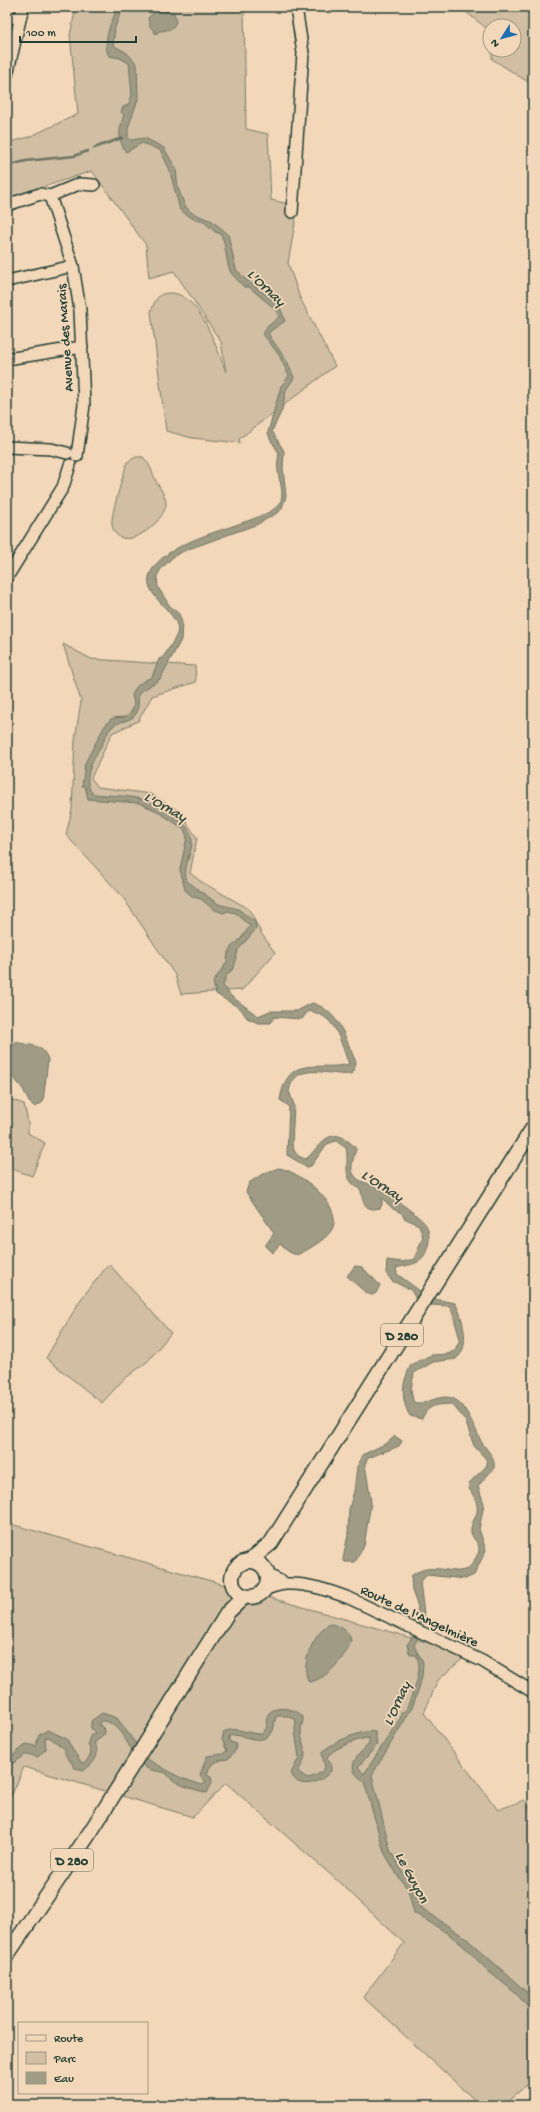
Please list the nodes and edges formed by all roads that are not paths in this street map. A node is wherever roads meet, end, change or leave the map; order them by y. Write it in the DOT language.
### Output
graph roads {
  1 [pos="23,7"];
  2 [pos="296,7"];
  3 [pos="7,16"];
  4 [pos="20,19"];
  5 [pos="7,75"];
  6 [pos="94,185"];
  7 [pos="50,196"];
  8 [pos="7,205"];
  9 [pos="292,212"];
  10 [pos="74,266"];
  11 [pos="7,281"];
  12 [pos="82,347"];
  13 [pos="7,359"];
  14 [pos="7,447"];
  15 [pos="70,458"];
  16 [pos="11,561"];
  17 [pos="7,577"];
  18 [pos="533,1128"];
  19 [pos="271,1543"];
  20 [pos="249,1560"];
  21 [pos="266,1578"];
  22 [pos="234,1587"];
  23 [pos="245,1596"];
  24 [pos="228,1612"];
  25 [pos="533,1692"];
  26 [pos="7,1954"];
  1 -- 4 [label="street"];
  2 -- 9 [label="street"];
  3 -- 4 [label="street"];
  4 -- 5 [label="street"];
  6 -- 7 [label="street"];
  7 -- 8 [label="street"];
  7 -- 10 [label="street, Avenue des Marais"];
  10 -- 11 [label="street"];
  10 -- 12 [label="street, Avenue des Marais"];
  12 -- 13 [label="street"];
  12 -- 15 [label="street, Avenue des Marais"];
  14 -- 15 [label="street"];
  15 -- 16 [label="street, Avenue des Marais"];
  16 -- 17 [label="street, Avenue des Marais"];
  18 -- 19 [label="main road, D 280"];
  19 -- 20 [label="main road, D 280"];
  19 -- 21 [label="main road, D 280"];
  20 -- 21 [label="main road"];
  20 -- 22 [label="main road"];
  21 -- 23 [label="main road"];
  21 -- 25 [label="street, Route de l'Angelmière"];
  22 -- 23 [label="main road"];
  22 -- 24 [label="main road, D 280"];
  23 -- 24 [label="main road, D 280"];
  24 -- 26 [label="main road, D 280"];
}
